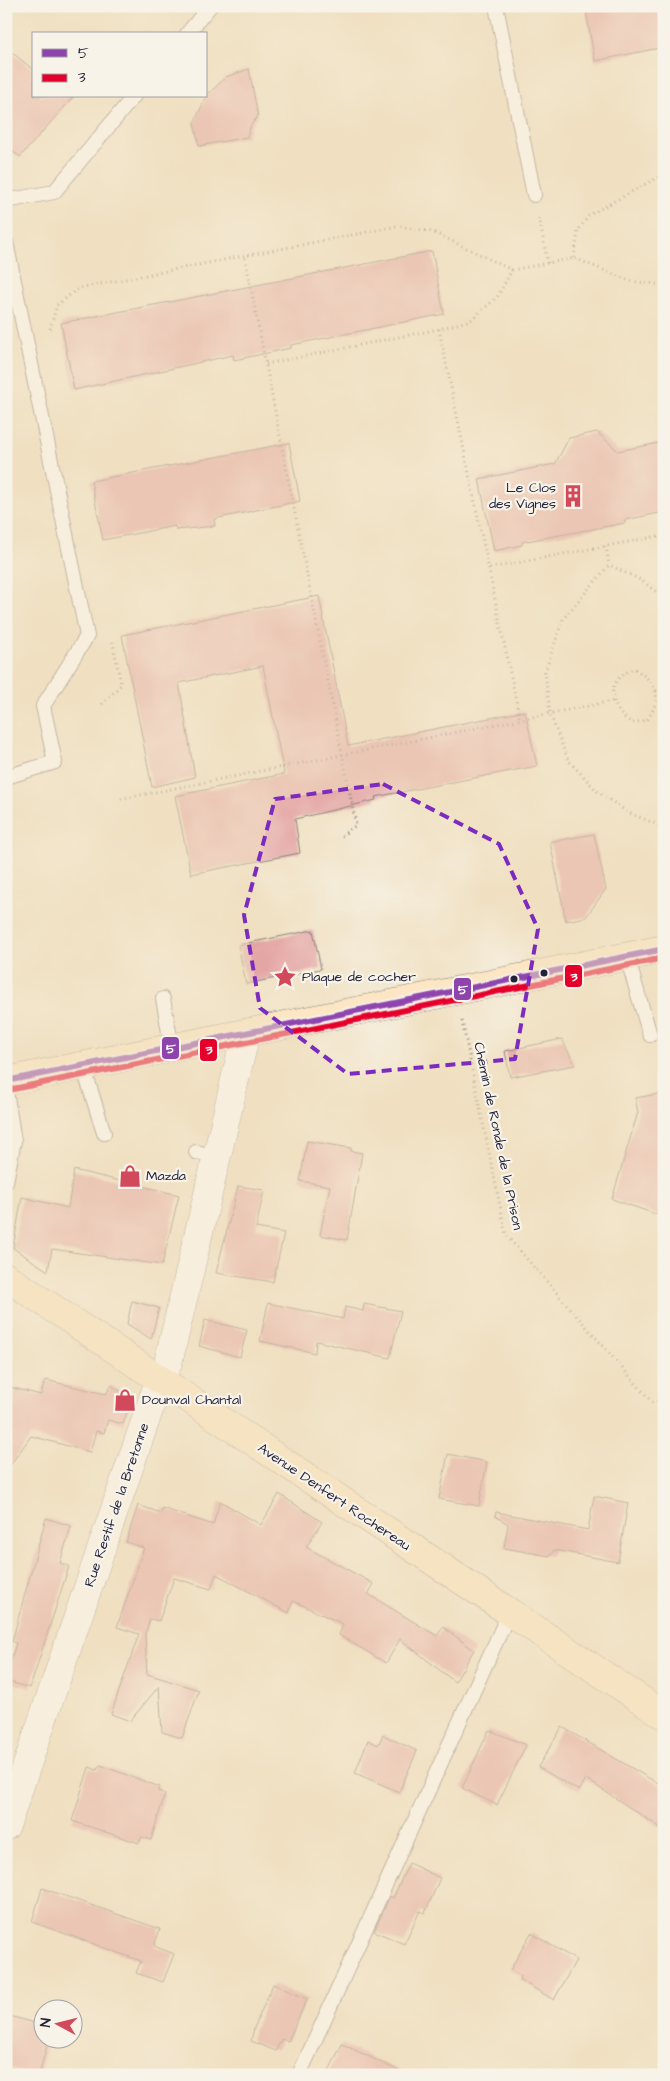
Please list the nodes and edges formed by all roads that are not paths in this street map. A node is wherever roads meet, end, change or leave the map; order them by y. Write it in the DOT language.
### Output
graph roads {
  1 [pos="210,6"];
  2 [pos="496,6"];
  3 [pos="189,32"];
  4 [pos="132,98"];
  5 [pos="534,195"];
  6 [pos="6,201"];
  7 [pos="6,242"];
  8 [pos="11,287"];
  9 [pos="6,777"];
  10 [pos="664,949"];
  11 [pos="627,957"];
  12 [pos="163,999"];
  13 [pos="246,1033"];
  14 [pos="650,1035"];
  15 [pos="172,1048"];
  16 [pos="83,1066"];
  17 [pos="6,1081"];
  18 [pos="6,1091"];
  19 [pos="104,1133"];
  20 [pos="6,1182"];
  21 [pos="6,1277"];
  22 [pos="159,1381"];
  23 [pos="509,1613"];
  24 [pos="664,1715"];
  25 [pos="6,1826"];
  26 [pos="299,2075"];
  1 -- 3 [label="lane"];
  2 -- 5 [label="lane"];
  4 -- 6 [label="lane"];
  7 -- 8 [label="lane"];
  8 -- 9 [label="lane"];
  10 -- 11 [label="street"];
  11 -- 13 [label="street"];
  11 -- 14 [label="lane"];
  12 -- 15 [label="lane"];
  13 -- 15 [label="street"];
  13 -- 22 [label="street, Rue Restif de la Bretonne"];
  15 -- 16 [label="street"];
  16 -- 17 [label="street"];
  16 -- 19 [label="lane"];
  18 -- 20 [label="lane"];
  21 -- 22 [label="street, Avenue Denfert Rochereau"];
  22 -- 23 [label="street, Avenue Denfert Rochereau"];
  22 -- 25 [label="street, Rue Restif de la Bretonne"];
  23 -- 24 [label="street, Avenue Denfert Rochereau"];
  23 -- 26 [label="lane"];
}
